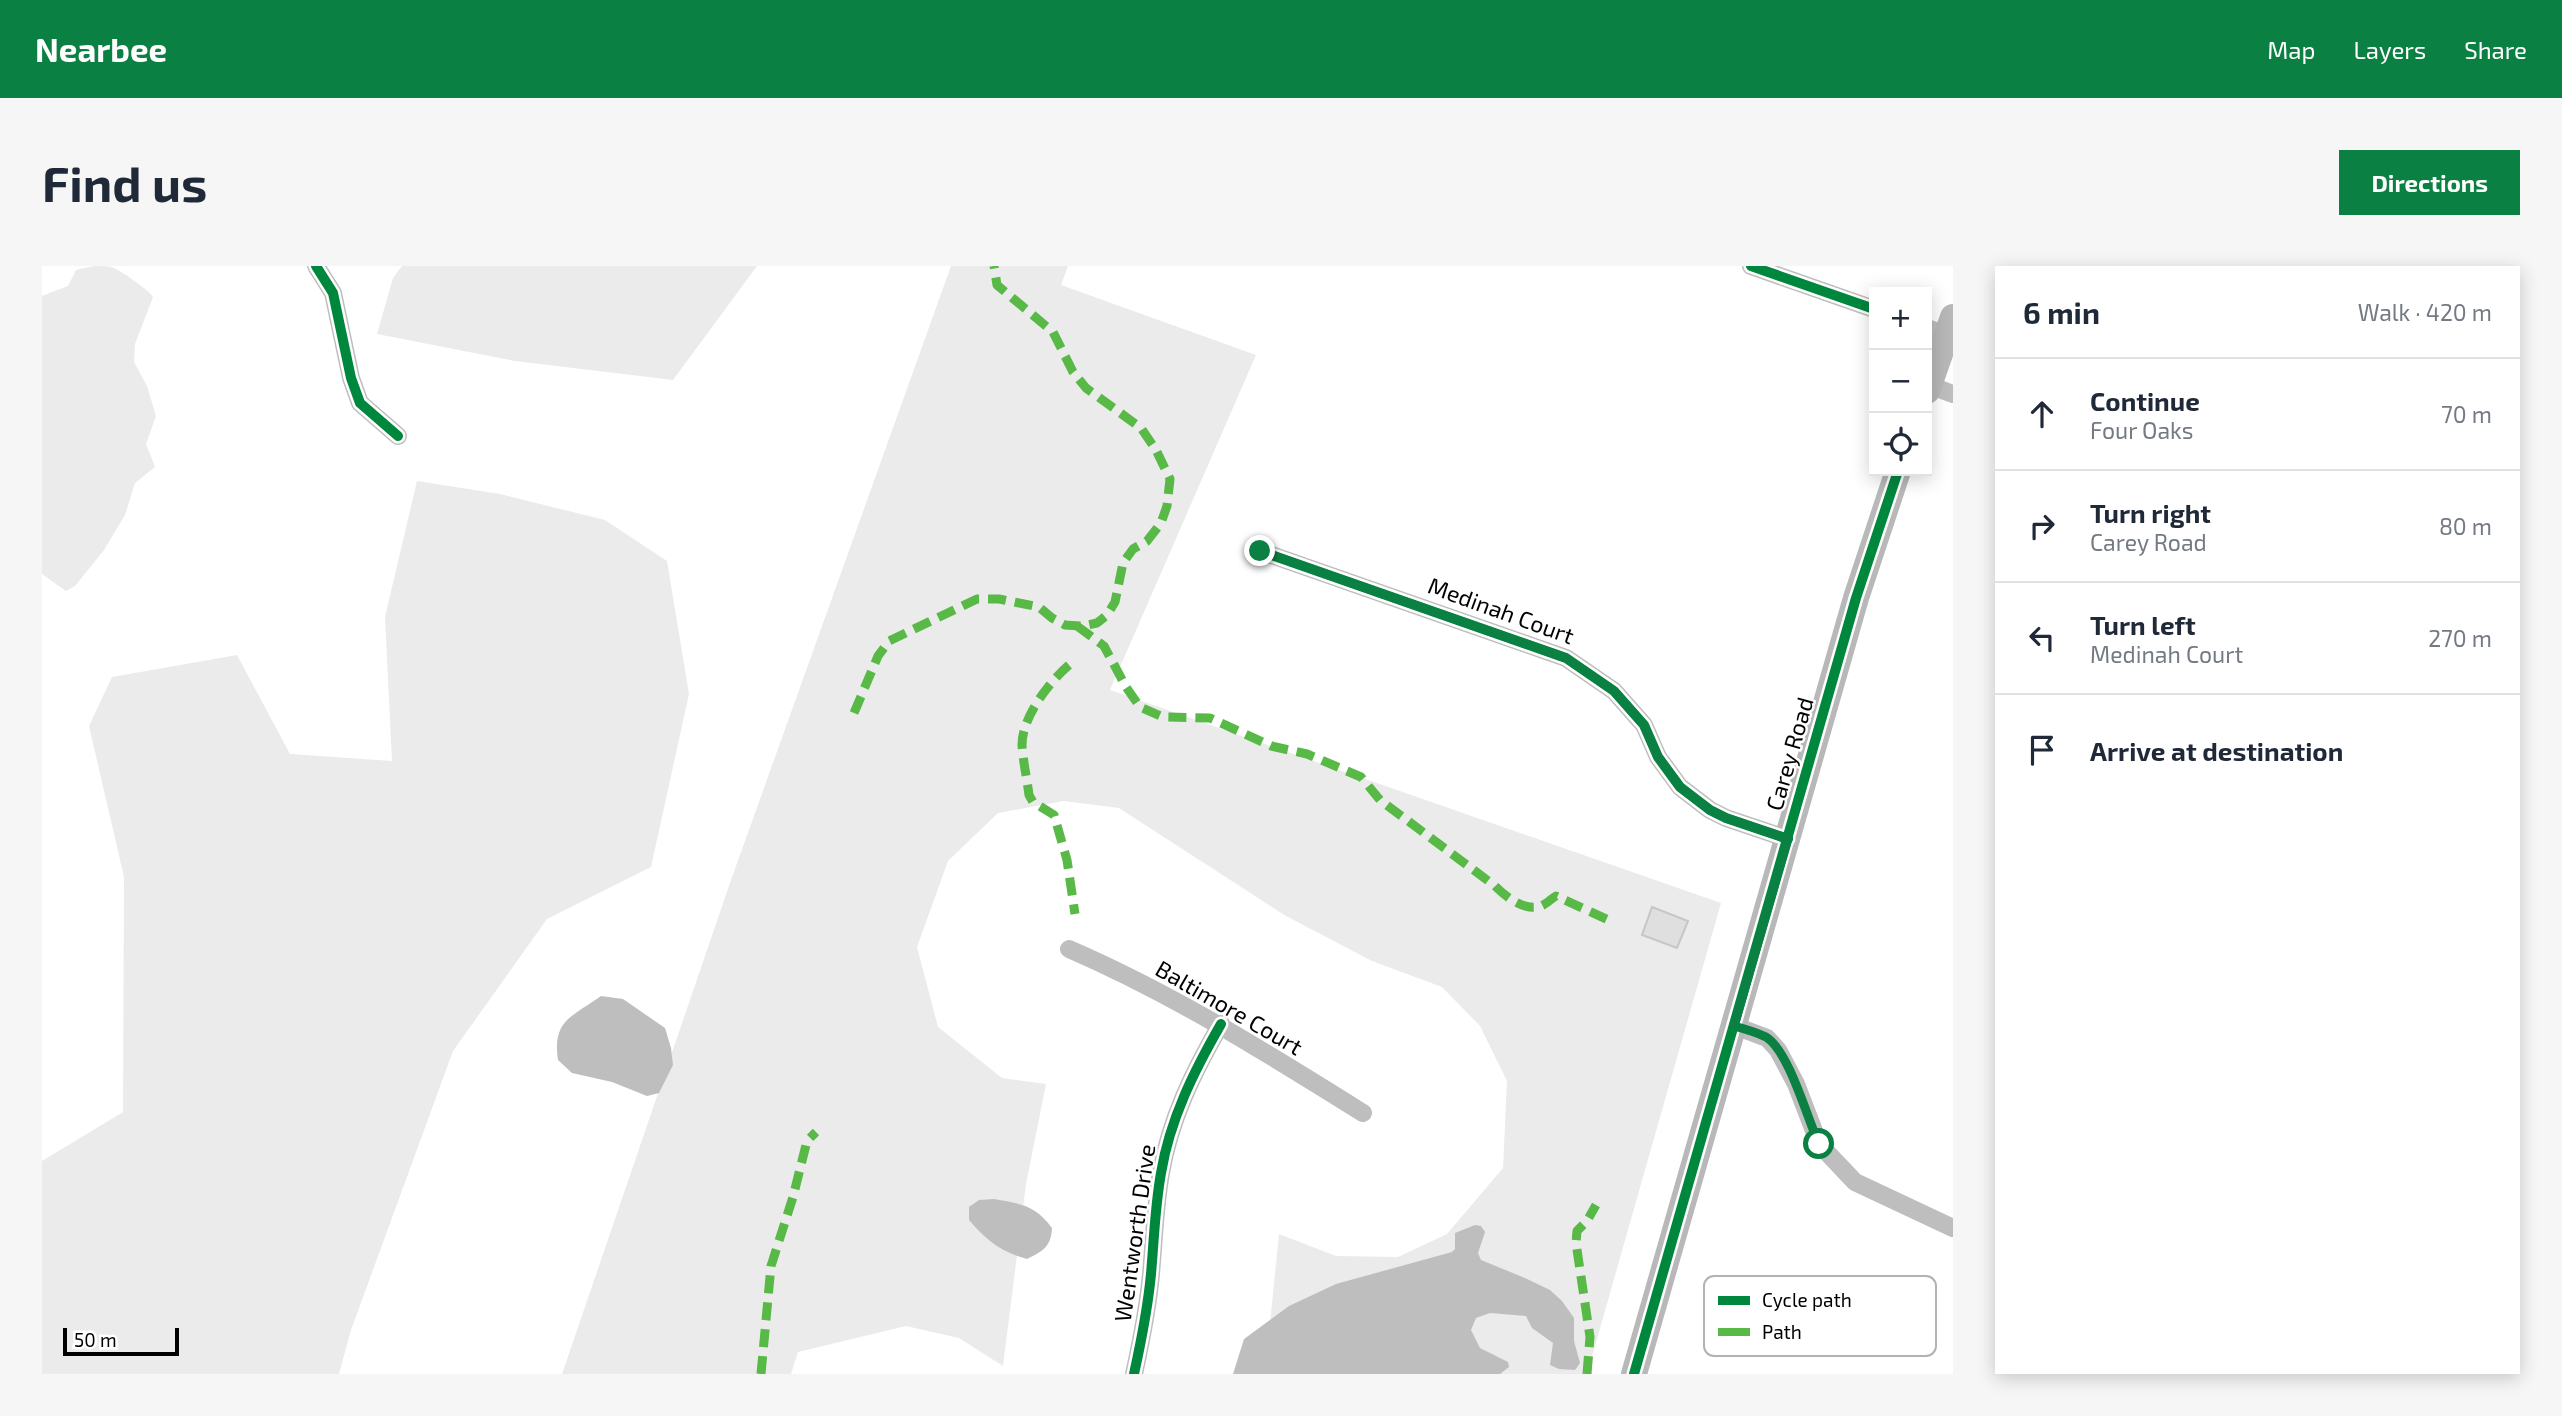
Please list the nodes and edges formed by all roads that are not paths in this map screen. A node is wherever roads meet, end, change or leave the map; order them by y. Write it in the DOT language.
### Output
graph roads {
  1 [pos="316,266"];
  2 [pos="1751,266"];
  3 [pos="1869,307"];
  4 [pos="1942,326"];
  5 [pos="1936,390"];
  6 [pos="398,436"];
  7 [pos="1896,476"];
  8 [pos="1260,551"];
  9 [pos="1788,839"];
  10 [pos="1069,949"];
  11 [pos="1221,1024"];
  12 [pos="1734,1026"];
  13 [pos="1363,1113"];
  14 [pos="1953,1228"];
  15 [pos="1134,1374"];
  16 [pos="1634,1374"];
  1 -- 6 [label="street"];
  2 -- 3 [label="street"];
  4 -- 5 [label="street"];
  7 -- 9 [label="street, Carey Road"];
  8 -- 9 [label="street, Medinah Court"];
  9 -- 12 [label="street, Carey Road"];
  10 -- 11 [label="street, Baltimore Court"];
  11 -- 13 [label="street, Baltimore Court"];
  11 -- 15 [label="street, Wentworth Drive"];
  12 -- 14 [label="street"];
  12 -- 16 [label="street, Carey Road"];
}
